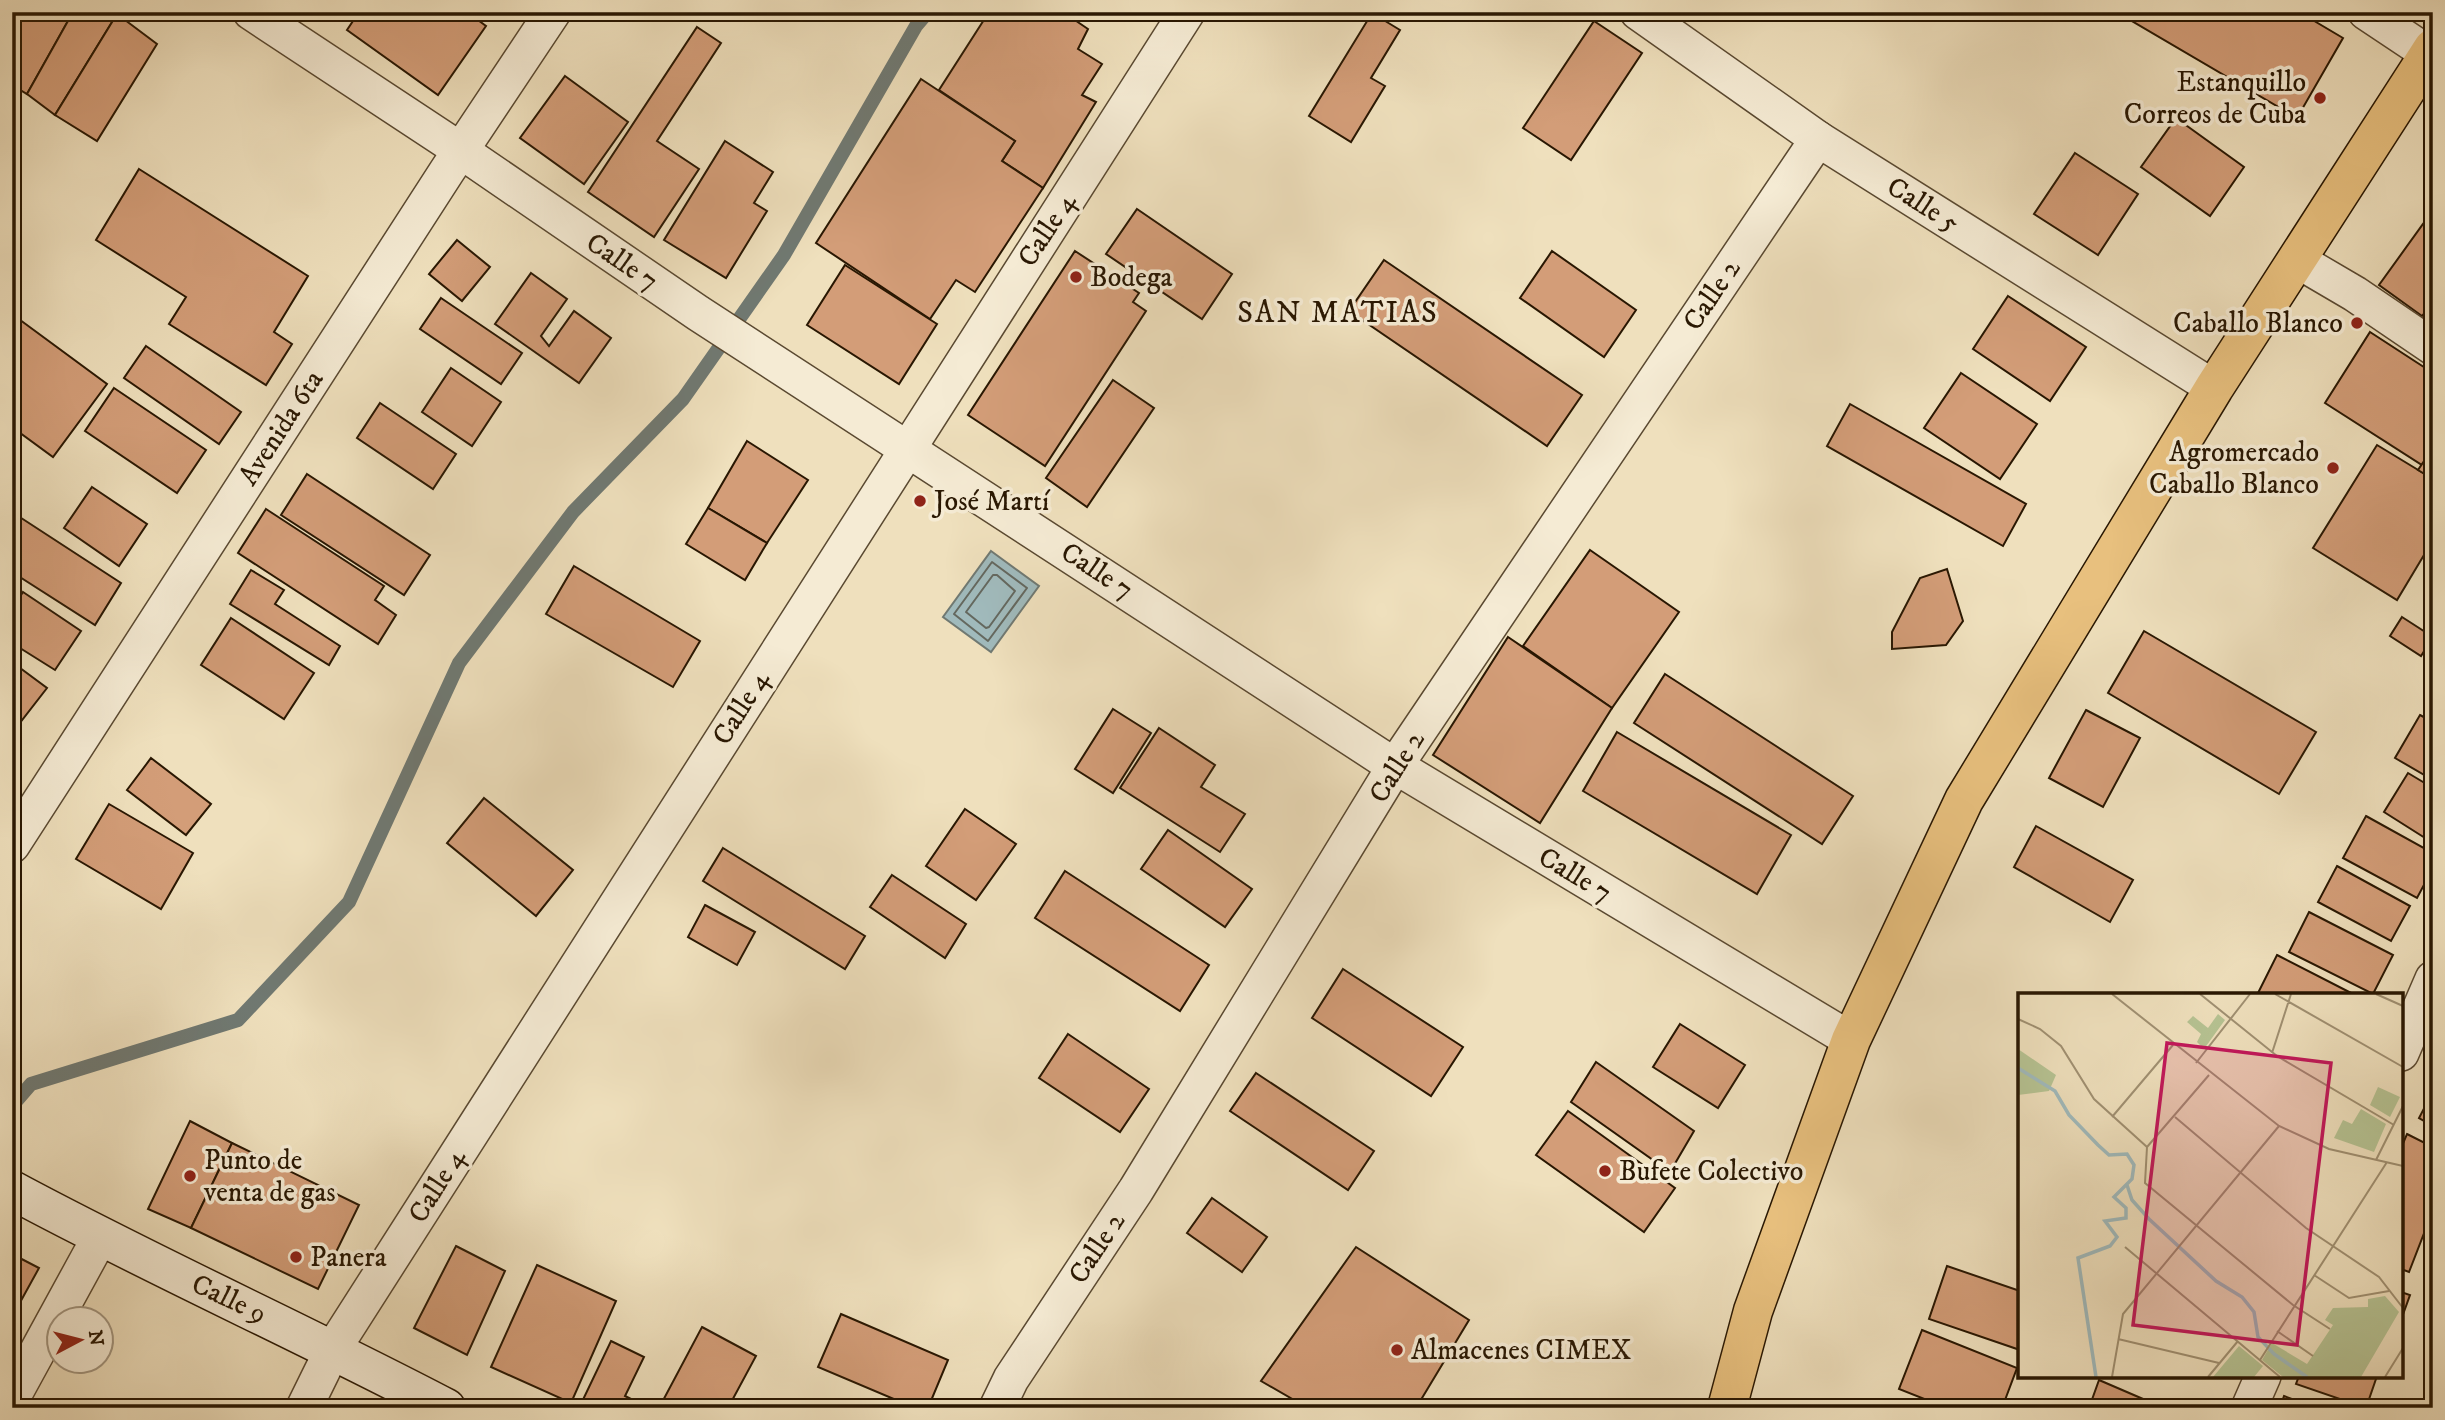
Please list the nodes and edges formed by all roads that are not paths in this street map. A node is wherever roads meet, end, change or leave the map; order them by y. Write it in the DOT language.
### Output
graph roads {
  1 [pos="251,12"];
  2 [pos="553,12"];
  3 [pos="1187,12"];
  4 [pos="1638,12"];
  5 [pos="2366,12"];
  6 [pos="2431,51"];
  7 [pos="1818,139"];
  8 [pos="460,151"];
  9 [pos="2297,260"];
  10 [pos="2433,347"];
  11 [pos="2214,388"];
  12 [pos="907,447"];
  13 [pos="1395,766"];
  14 [pos="12,845"];
  15 [pos="2433,979"];
  16 [pos="1851,1040"];
  17 [pos="2403,1048"];
  18 [pos="12,1190"];
  19 [pos="100,1237"];
  20 [pos="333,1349"];
  21 [pos="2262,1378"];
  22 [pos="12,1398"];
  23 [pos="304,1408"];
  24 [pos="446,1408"];
  25 [pos="997,1408"];
  26 [pos="1727,1408"];
  27 [pos="2249,1408"];
  1 -- 8 [label="street, Calle 7"];
  2 -- 8 [label="street, Avenida 6ta"];
  3 -- 12 [label="street, Calle 4"];
  4 -- 7 [label="street, Calle 5"];
  5 -- 6 [label="street"];
  6 -- 9 [label="main road"];
  7 -- 11 [label="street, Calle 5"];
  7 -- 13 [label="street, Calle 2"];
  8 -- 12 [label="street, Calle 7"];
  8 -- 14 [label="street, Avenida 6ta"];
  9 -- 10 [label="street"];
  9 -- 11 [label="main road"];
  11 -- 16 [label="main road"];
  12 -- 13 [label="street, Calle 7"];
  12 -- 20 [label="street, Calle 4"];
  13 -- 16 [label="street, Calle 7"];
  13 -- 25 [label="street, Calle 2"];
  15 -- 17 [label="street"];
  16 -- 26 [label="main road"];
  18 -- 19 [label="street, Calle 9"];
  19 -- 20 [label="street, Calle 9"];
  19 -- 22 [label="street"];
  20 -- 23 [label="street, Calle 4"];
  20 -- 24 [label="street, Calle 9"];
  21 -- 27 [label="street"];
}
